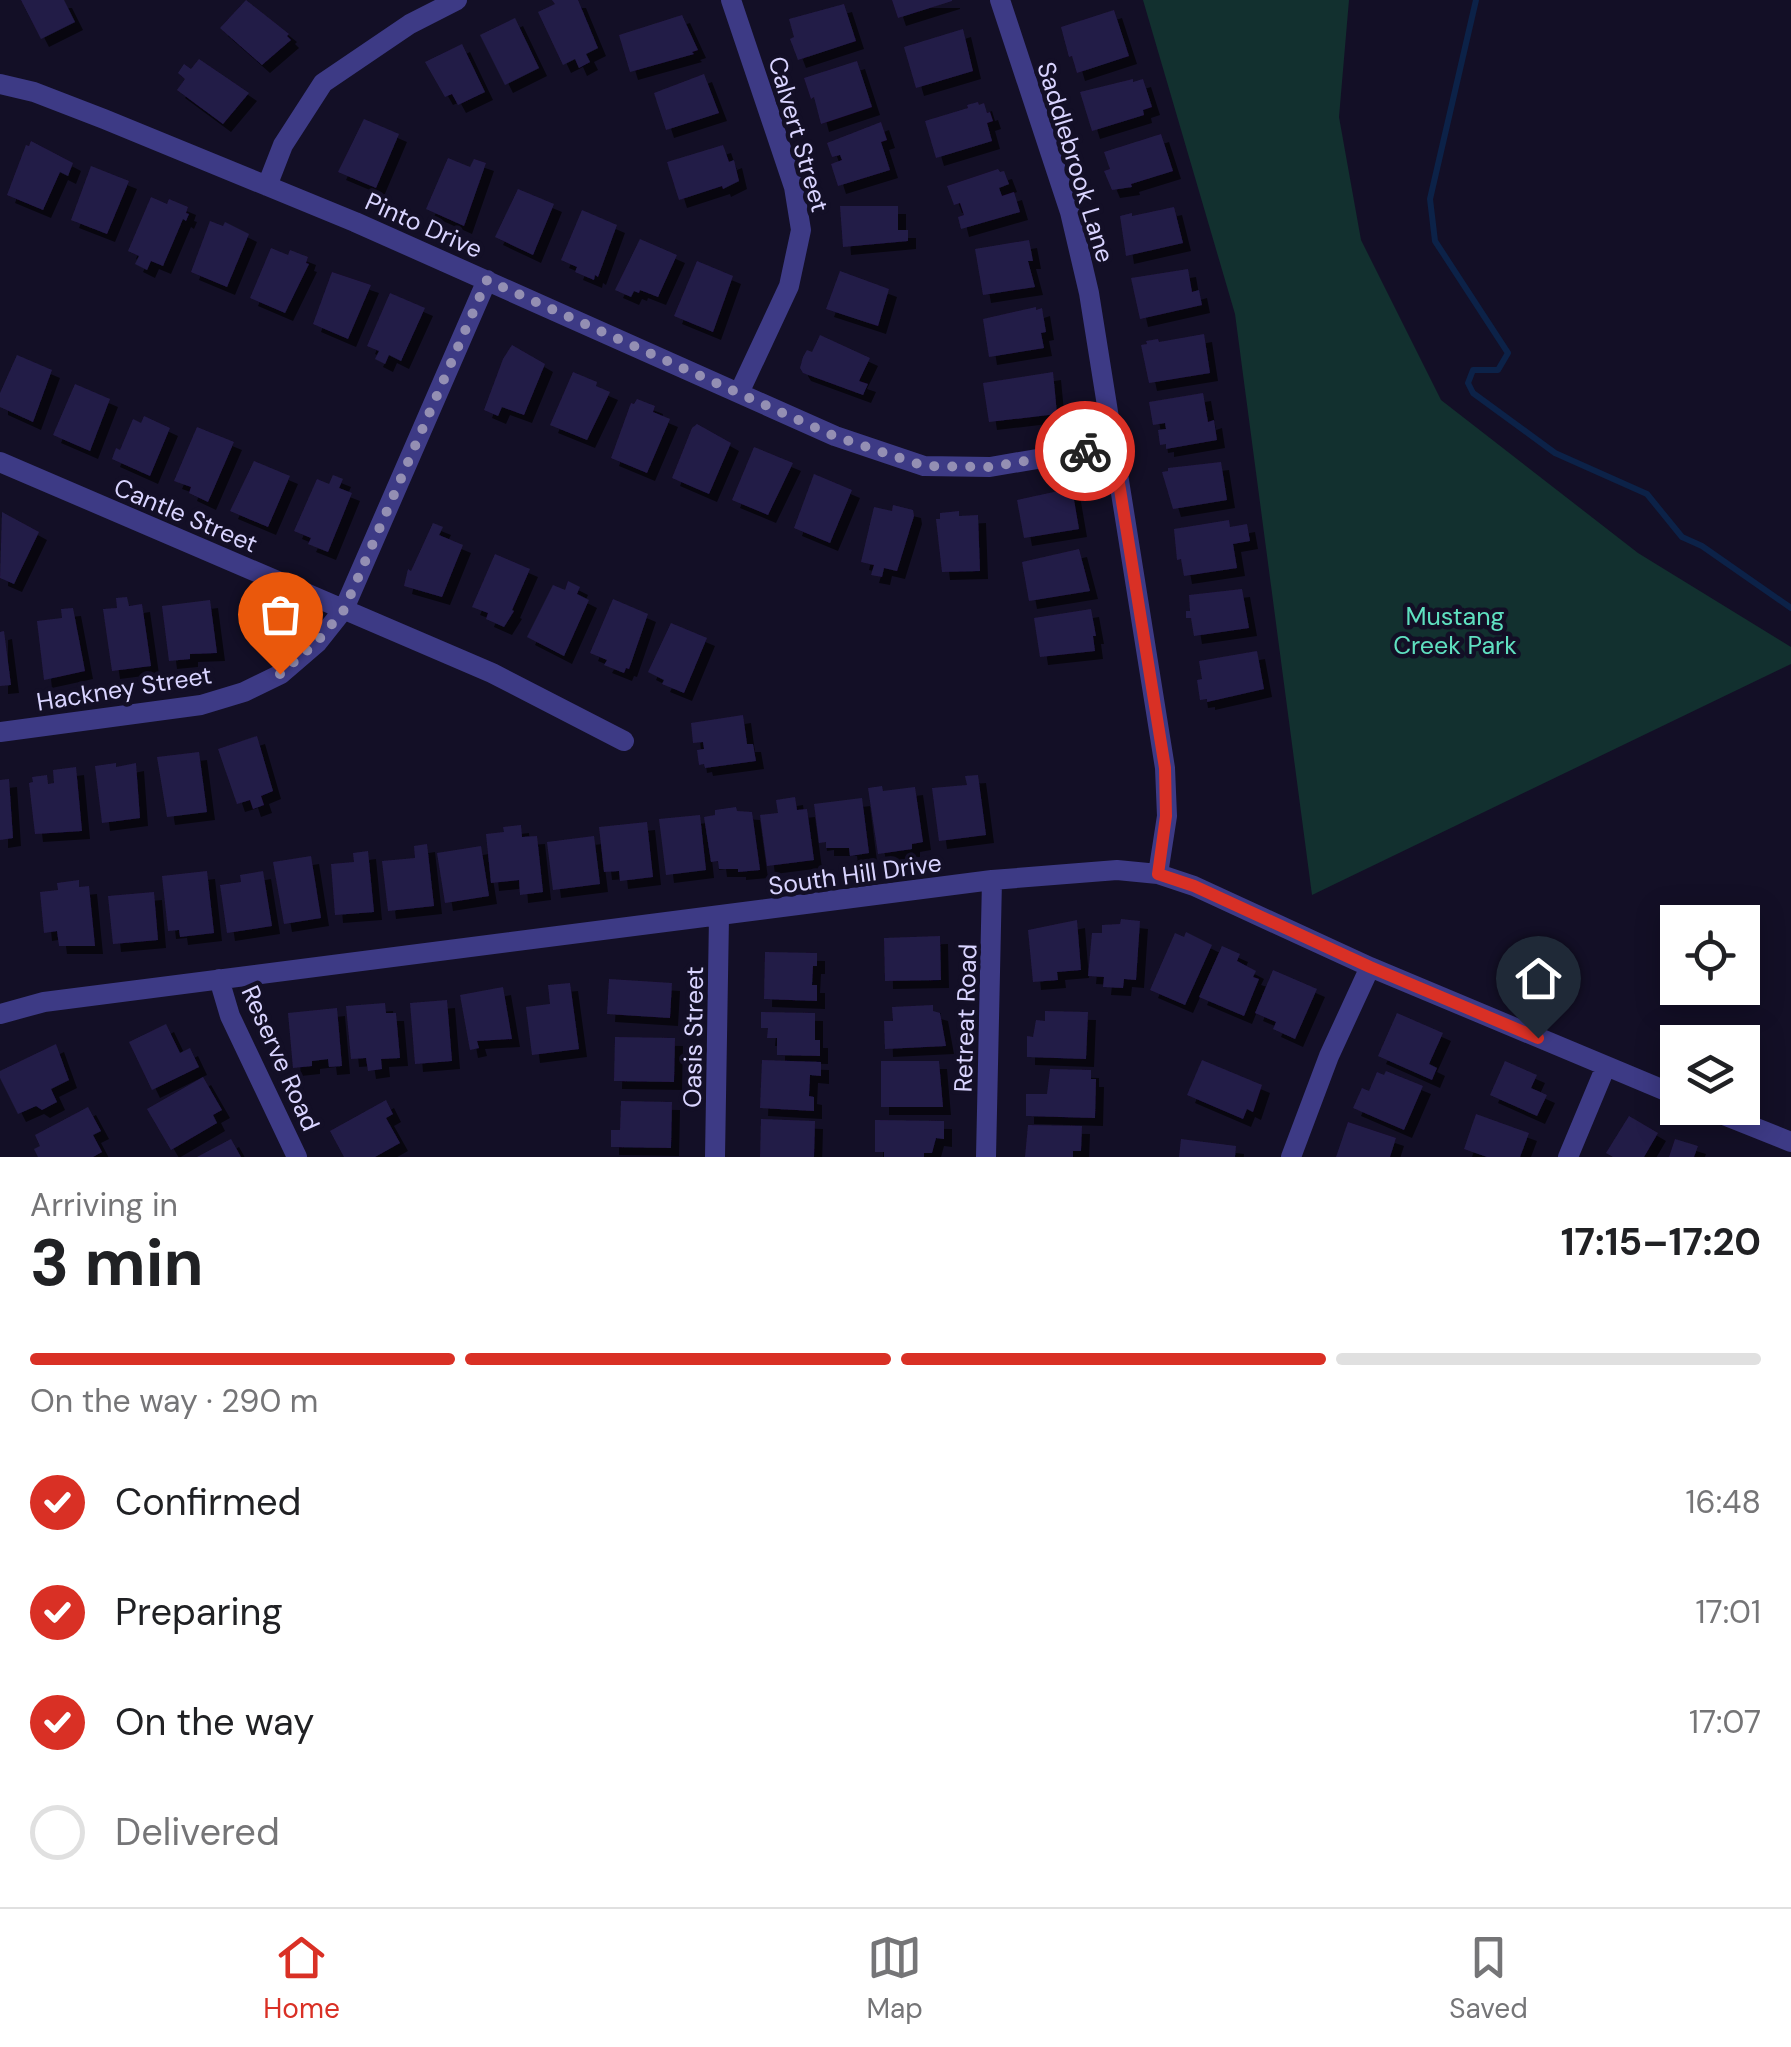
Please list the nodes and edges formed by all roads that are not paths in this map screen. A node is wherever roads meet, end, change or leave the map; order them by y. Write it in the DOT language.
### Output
graph roads {
  1 [pos="457,0"];
  2 [pos="731,0"];
  3 [pos="1000,0"];
  4 [pos="0,84"];
  5 [pos="267,186"];
  6 [pos="487,280"];
  7 [pos="740,393"];
  8 [pos="1113,446"];
  9 [pos="0,462"];
  10 [pos="344,610"];
  11 [pos="0,732"];
  12 [pos="624,741"];
  13 [pos="1158,874"];
  14 [pos="992,880"];
  15 [pos="719,917"];
  16 [pos="1370,967"];
  17 [pos="219,979"];
  18 [pos="0,1014"];
  19 [pos="1606,1066"];
  20 [pos="1660,1088"];
  21 [pos="1748,1125"];
  22 [pos="1791,1142"];
  23 [pos="297,1157"];
  24 [pos="715,1157"];
  25 [pos="986,1157"];
  26 [pos="1291,1157"];
  27 [pos="1568,1157"];
  1 -- 5 [label="street"];
  2 -- 7 [label="street, Calvert Street"];
  3 -- 8 [label="street, Saddlebrook Lane"];
  4 -- 5 [label="street, Pinto Drive"];
  5 -- 6 [label="street, Pinto Drive"];
  6 -- 7 [label="street, Pinto Drive"];
  6 -- 10 [label="street, Hackney Street"];
  7 -- 8 [label="street, Pinto Drive"];
  8 -- 13 [label="street, Saddlebrook Lane"];
  9 -- 10 [label="street, Cantle Street"];
  10 -- 11 [label="street, Hackney Street"];
  10 -- 12 [label="street, Cantle Street"];
  13 -- 14 [label="street, South Hill Drive"];
  13 -- 16 [label="street, South Hill Drive"];
  14 -- 15 [label="street, South Hill Drive"];
  14 -- 25 [label="street, Retreat Road"];
  15 -- 17 [label="street, South Hill Drive"];
  15 -- 24 [label="street, Oasis Street"];
  16 -- 19 [label="street, South Hill Drive"];
  16 -- 26 [label="street"];
  17 -- 18 [label="street, South Hill Drive"];
  17 -- 23 [label="street, Reserve Road"];
  19 -- 20 [label="street, South Hill Drive"];
  19 -- 27 [label="street"];
  21 -- 22 [label="street"];
}
